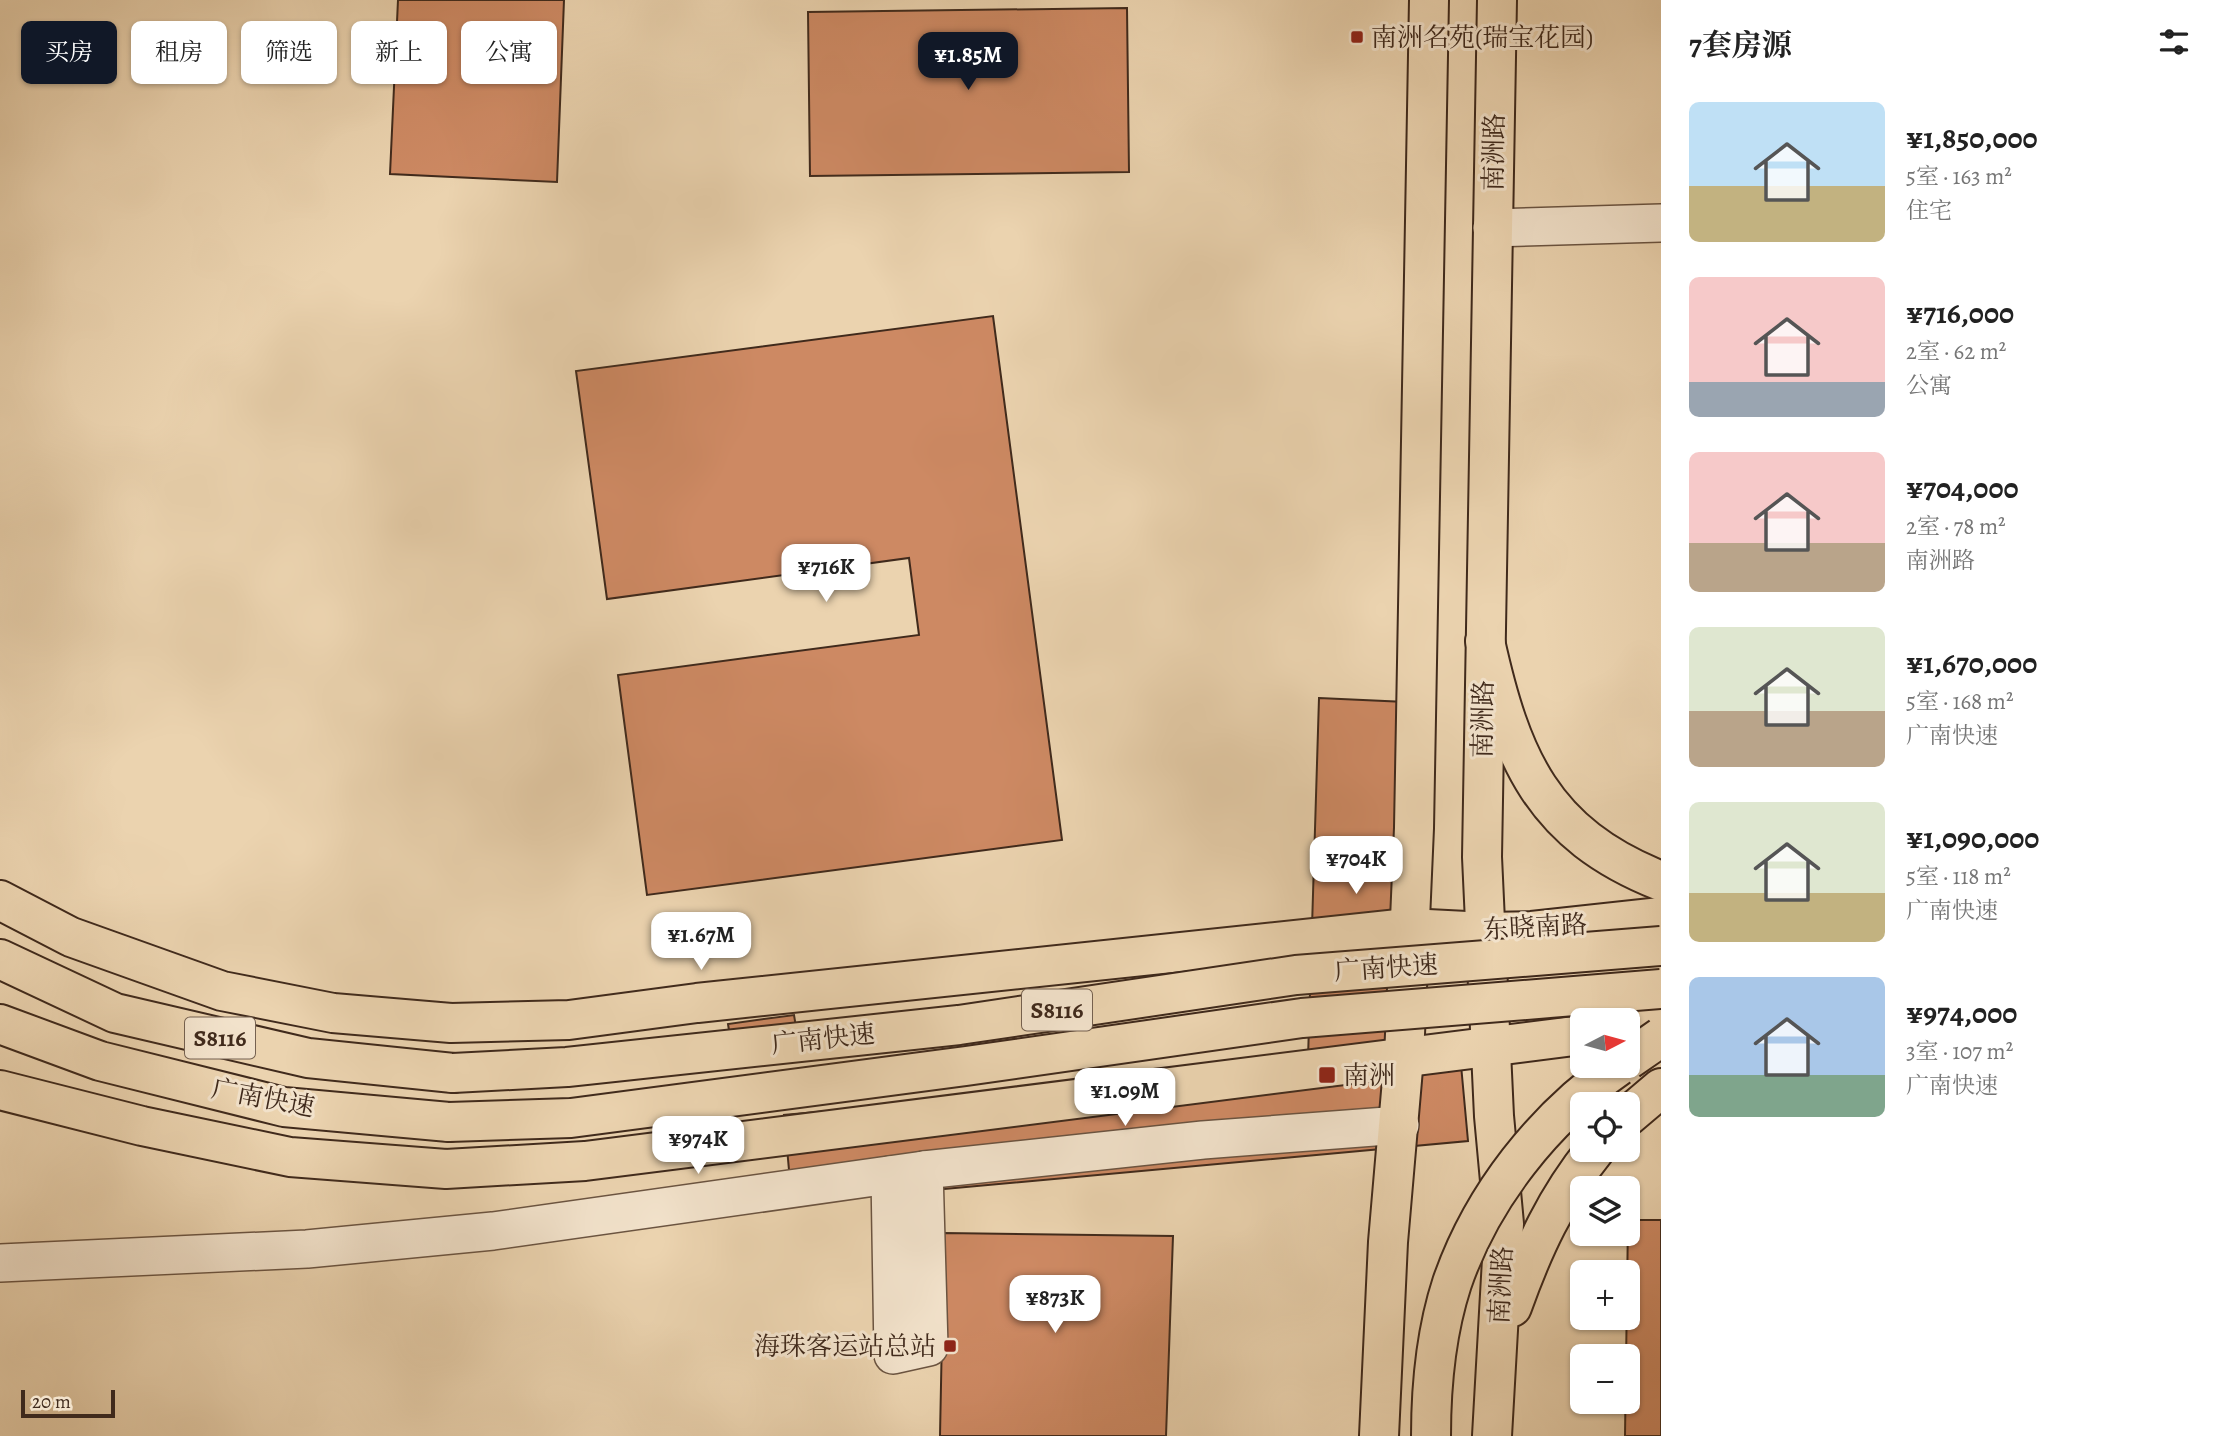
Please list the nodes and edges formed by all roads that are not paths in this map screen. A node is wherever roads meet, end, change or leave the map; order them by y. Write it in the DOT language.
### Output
graph roads {
  1 [pos="1429,0"];
  2 [pos="1497,0"];
  3 [pos="1661,223"];
  4 [pos="1492,228"];
  5 [pos="1485,641"];
  6 [pos="1661,881"];
  7 [pos="0,900"];
  8 [pos="1661,917"];
  9 [pos="1408,928"];
  10 [pos="1486,932"];
  11 [pos="1661,946"];
  12 [pos="0,959"];
  13 [pos="1661,989"];
  14 [pos="0,1024"];
  15 [pos="1661,1026"];
  16 [pos="1640,1029"];
  17 [pos="1570,1036"];
  18 [pos="1661,1037"];
  19 [pos="1492,1044"];
  20 [pos="1640,1052"];
  21 [pos="1404,1056"];
  22 [pos="1601,1078"];
  23 [pos="1661,1088"];
  24 [pos="0,1090"];
  25 [pos="1640,1106"];
  26 [pos="1400,1125"];
  27 [pos="1585,1162"];
  28 [pos="907,1173"];
  29 [pos="0,1263"];
  30 [pos="1497,1352"];
  31 [pos="1379,1436"];
  32 [pos="1431,1436"];
  33 [pos="1492,1436"];
  1 -- 9 [label="main road"];
  2 -- 4 [label="main road, 南洲路"];
  3 -- 4 [label="street"];
  4 -- 5 [label="main road, 南洲路"];
  5 -- 6 [label="main road"];
  5 -- 10 [label="main road, 南洲路"];
  7 -- 9 [label="main road, 东晓南路"];
  8 -- 10 [label="main road, 东晓南路"];
  9 -- 10 [label="main road, 东晓南路"];
  9 -- 21 [label="main road"];
  10 -- 19 [label="main road, 南洲路"];
  11 -- 12 [label="main road, 广南快速 / S8116, bridge"];
  13 -- 14 [label="main road, 广南快速 / S8116, bridge"];
  15 -- 16 [label="main road"];
  17 -- 19 [label="main road"];
  18 -- 20 [label="main road, bridge"];
  19 -- 21 [label="main road"];
  19 -- 30 [label="main road, 南洲路"];
  21 -- 24 [label="main road"];
  21 -- 26 [label="main road"];
  22 -- 32 [label="main road, bridge"];
  23 -- 25 [label="main road"];
  26 -- 28 [label="street"];
  26 -- 31 [label="main road"];
  27 -- 30 [label="main road"];
  28 -- 28 [label="street"];
  28 -- 29 [label="street"];
  30 -- 33 [label="main road, 南洲路"];
}
